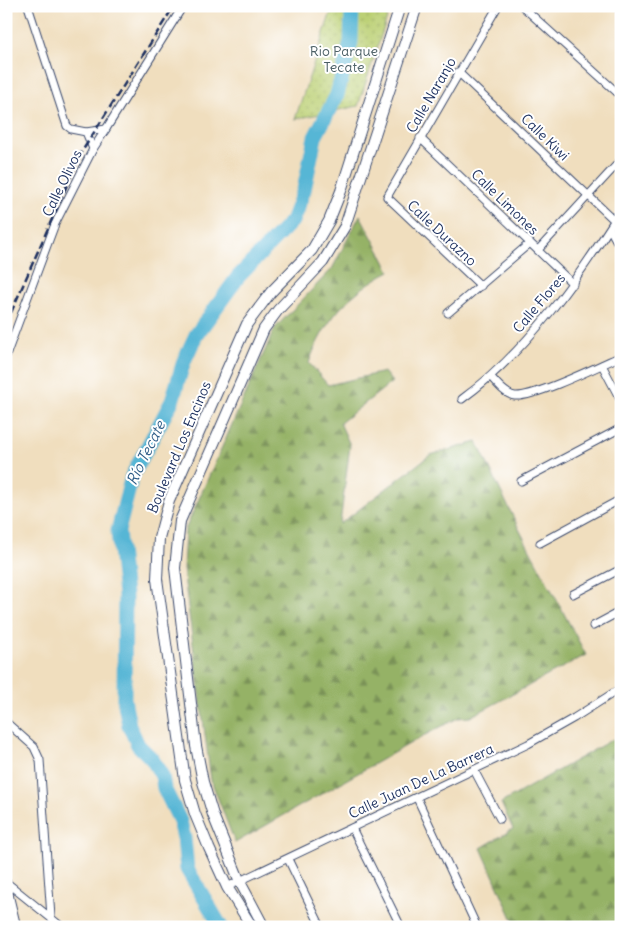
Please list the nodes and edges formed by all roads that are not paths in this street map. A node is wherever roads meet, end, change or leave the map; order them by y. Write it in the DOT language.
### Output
graph roads {
  1 [pos="28,6"];
  2 [pos="183,6"];
  3 [pos="400,6"];
  4 [pos="417,6"];
  5 [pos="498,6"];
  6 [pos="522,6"];
  7 [pos="617,6"];
  8 [pos="621,12"];
  9 [pos="458,72"];
  10 [pos="621,96"];
  11 [pos="106,129"];
  12 [pos="86,132"];
  13 [pos="420,138"];
  14 [pos="93,148"];
  15 [pos="351,158"];
  16 [pos="621,160"];
  17 [pos="368,162"];
  18 [pos="387,197"];
  19 [pos="588,197"];
  20 [pos="621,210"];
  21 [pos="614,220"];
  22 [pos="610,228"];
  23 [pos="530,243"];
  24 [pos="621,249"];
  25 [pos="538,250"];
  26 [pos="573,284"];
  27 [pos="482,286"];
  28 [pos="448,313"];
  29 [pos="6,356"];
  30 [pos="621,356"];
  31 [pos="602,365"];
  32 [pos="491,377"];
  33 [pos="462,399"];
  34 [pos="621,401"];
  35 [pos="621,428"];
  36 [pos="521,480"];
  37 [pos="621,499"];
  38 [pos="540,543"];
  39 [pos="621,570"];
  40 [pos="573,594"];
  41 [pos="621,611"];
  42 [pos="593,626"];
  43 [pos="621,688"];
  44 [pos="6,722"];
  45 [pos="474,770"];
  46 [pos="417,798"];
  47 [pos="500,819"];
  48 [pos="352,828"];
  49 [pos="288,859"];
  50 [pos="6,882"];
  51 [pos="240,882"];
  52 [pos="6,886"];
  53 [pos="227,887"];
  54 [pos="51,917"];
  55 [pos="16,927"];
  56 [pos="62,927"];
  57 [pos="252,927"];
  58 [pos="264,927"];
  59 [pos="321,927"];
  60 [pos="401,927"];
  61 [pos="477,927"];
  1 -- 12 [label="street, Calle Olivos"];
  2 -- 11 [label="street"];
  3 -- 15 [label="main road, Boulevard Los Encinos"];
  4 -- 17 [label="main road"];
  5 -- 9 [label="street, Calle Naranjo"];
  6 -- 10 [label="street"];
  7 -- 8 [label="street"];
  9 -- 13 [label="street, Calle Naranjo"];
  9 -- 19 [label="street, Calle Kiwi"];
  11 -- 12 [label="street"];
  11 -- 14 [label="street"];
  12 -- 14 [label="street, Calle Olivos"];
  13 -- 18 [label="street, Calle Naranjo"];
  13 -- 23 [label="street, Calle Limones"];
  14 -- 29 [label="street, Calle Olivos"];
  15 -- 17 [label="main road"];
  15 -- 53 [label="main road, Boulevard Los Encinos"];
  16 -- 19 [label="street"];
  17 -- 51 [label="main road"];
  18 -- 27 [label="street, Calle Durazno"];
  19 -- 21 [label="street, Calle Kiwi"];
  19 -- 25 [label="street"];
  20 -- 21 [label="street, Calle Flores"];
  21 -- 22 [label="street, Calle Flores"];
  22 -- 24 [label="street"];
  22 -- 26 [label="street, Calle Flores"];
  23 -- 25 [label="street, Calle Limones"];
  23 -- 27 [label="street"];
  25 -- 26 [label="street, Calle Limones"];
  26 -- 32 [label="street, Calle Flores"];
  27 -- 28 [label="street"];
  30 -- 31 [label="street"];
  31 -- 32 [label="street"];
  31 -- 34 [label="street"];
  32 -- 33 [label="street, Calle Flores"];
  35 -- 36 [label="street"];
  37 -- 38 [label="street"];
  39 -- 40 [label="street"];
  41 -- 42 [label="street"];
  43 -- 45 [label="street, Calle Juan De La Barrera"];
  44 -- 54 [label="street"];
  45 -- 46 [label="street, Calle Juan De La Barrera"];
  45 -- 47 [label="street"];
  46 -- 48 [label="street, Calle Juan De La Barrera"];
  46 -- 61 [label="street"];
  48 -- 49 [label="street, Calle Juan De La Barrera"];
  48 -- 60 [label="street"];
  49 -- 51 [label="street, Calle Juan De La Barrera"];
  49 -- 59 [label="street"];
  50 -- 54 [label="street"];
  51 -- 53 [label="street, Calle Juan De La Barrera"];
  51 -- 58 [label="main road"];
  52 -- 55 [label="street"];
  53 -- 57 [label="main road, Boulevard Los Encinos"];
  54 -- 56 [label="street"];
}
